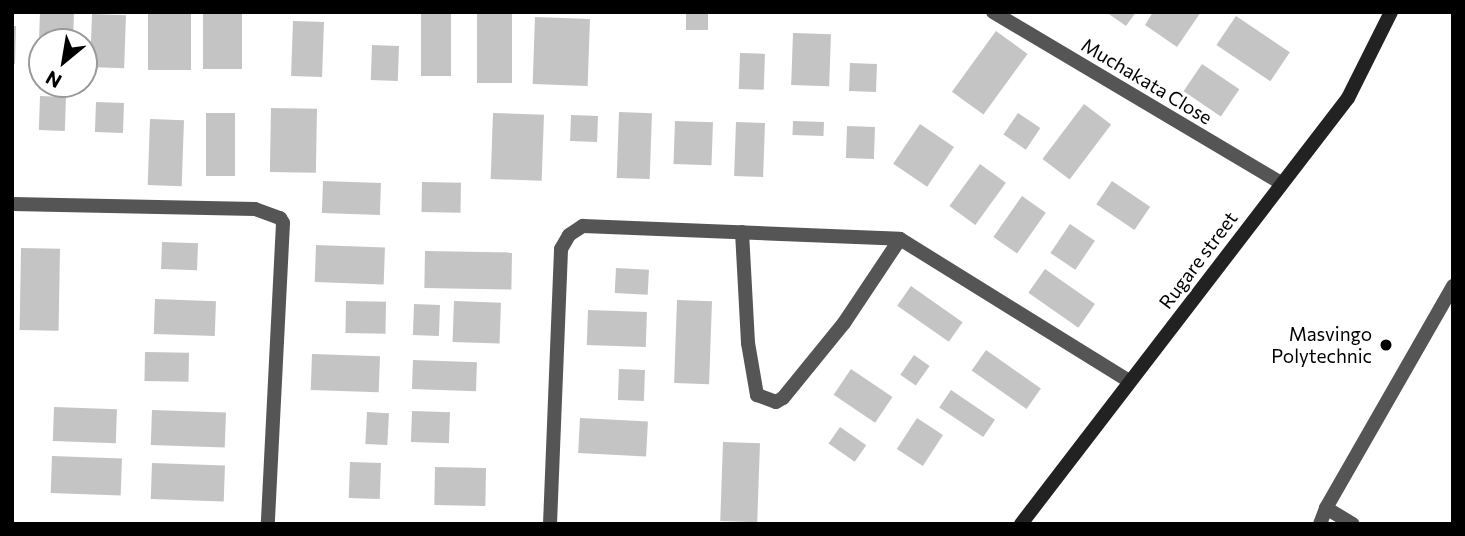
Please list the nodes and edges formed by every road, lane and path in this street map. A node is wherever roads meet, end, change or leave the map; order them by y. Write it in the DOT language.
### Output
graph roads {
  1 [pos="993,12"];
  2 [pos="1391,12"];
  3 [pos="1281,183"];
  4 [pos="12,204"];
  5 [pos="742,232"];
  6 [pos="900,239"];
  7 [pos="1453,286"];
  8 [pos="1129,381"];
  9 [pos="1326,508"];
  10 [pos="268,524"];
  11 [pos="550,524"];
  12 [pos="1021,524"];
  13 [pos="1320,524"];
  14 [pos="1353,524"];
  1 -- 3 [label="street, Muchakata Close"];
  2 -- 3 [label="street, Rugare street"];
  3 -- 8 [label="street, Rugare street"];
  4 -- 10 [label="street"];
  5 -- 6 [label="street"];
  5 -- 6 [label="street"];
  5 -- 11 [label="street"];
  6 -- 8 [label="street"];
  7 -- 9 [label="street"];
  8 -- 12 [label="street, Rugare street"];
  9 -- 13 [label="street"];
  9 -- 14 [label="street"];
}
